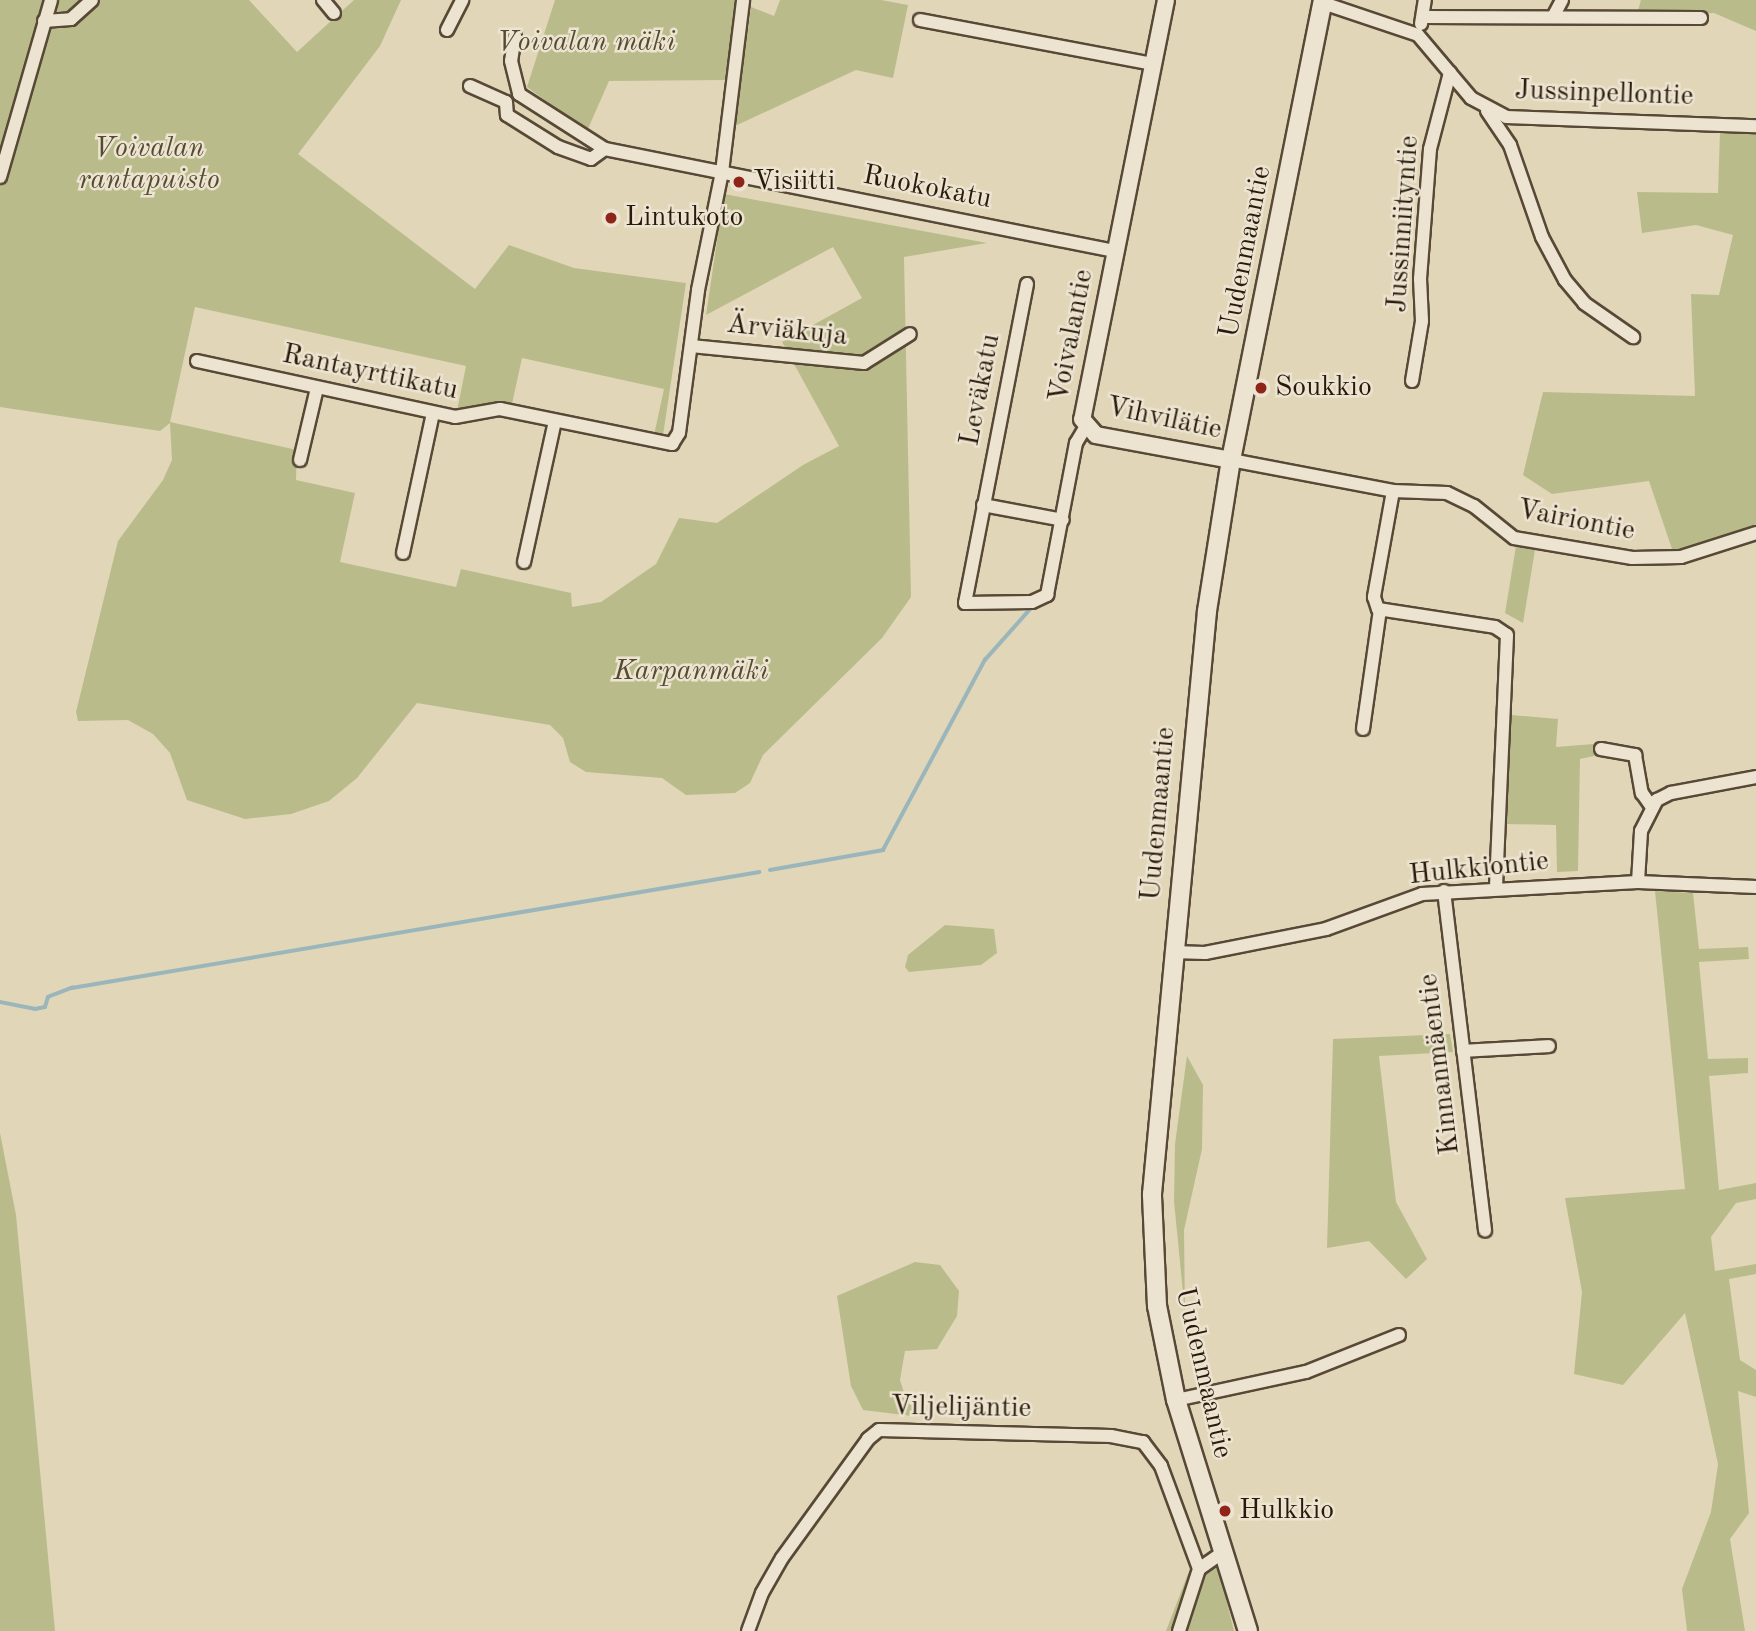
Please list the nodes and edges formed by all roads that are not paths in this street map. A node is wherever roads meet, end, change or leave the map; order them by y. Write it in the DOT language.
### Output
graph roads {
  1 [pos="51,0"];
  2 [pos="92,0"];
  3 [pos="323,0"];
  4 [pos="463,0"];
  5 [pos="743,0"];
  6 [pos="1166,0"];
  7 [pos="1425,0"];
  8 [pos="1562,0"];
  9 [pos="1323,1"];
  10 [pos="334,13"];
  11 [pos="1423,17"];
  12 [pos="1553,17"];
  13 [pos="1701,19"];
  14 [pos="920,20"];
  15 [pos="44,21"];
  16 [pos="447,30"];
  17 [pos="1418,34"];
  18 [pos="515,36"];
  19 [pos="1153,64"];
  20 [pos="1450,73"];
  21 [pos="470,86"];
  22 [pos="519,94"];
  23 [pos="506,102"];
  24 [pos="1486,110"];
  25 [pos="1756,126"];
  26 [pos="606,149"];
  27 [pos="722,172"];
  28 [pos="0,177"];
  29 [pos="1114,251"];
  30 [pos="1027,284"];
  31 [pos="910,334"];
  32 [pos="1633,337"];
  33 [pos="691,346"];
  34 [pos="197,361"];
  35 [pos="1412,381"];
  36 [pos="317,388"];
  37 [pos="433,413"];
  38 [pos="555,421"];
  39 [pos="1086,428"];
  40 [pos="300,460"];
  41 [pos="1231,460"];
  42 [pos="1393,491"];
  43 [pos="983,505"];
  44 [pos="1063,520"];
  45 [pos="1756,533"];
  46 [pos="403,553"];
  47 [pos="523,562"];
  48 [pos="965,603"];
  49 [pos="1380,610"];
  50 [pos="1363,729"];
  51 [pos="1601,749"];
  52 [pos="1756,777"];
  53 [pos="1651,806"];
  54 [pos="1638,882"];
  55 [pos="1496,886"];
  56 [pos="1756,887"];
  57 [pos="1444,891"];
  58 [pos="1173,952"];
  59 [pos="1549,1046"];
  60 [pos="1463,1051"];
  61 [pos="1485,1231"];
  62 [pos="1399,1335"];
  63 [pos="1176,1400"];
  64 [pos="1223,1552"];
  65 [pos="1199,1569"];
  66 [pos="748,1631"];
  67 [pos="1179,1631"];
  68 [pos="1248,1631"];
  1 -- 15 [label="street"];
  2 -- 15 [label="street"];
  3 -- 10 [label="street"];
  4 -- 16 [label="street"];
  5 -- 27 [label="street, Rantayrttikatu"];
  6 -- 19 [label="street, Voivalantie"];
  7 -- 11 [label="street"];
  8 -- 12 [label="street"];
  9 -- 17 [label="street"];
  9 -- 41 [label="main road, Uudenmaantie"];
  11 -- 12 [label="street"];
  11 -- 17 [label="street"];
  12 -- 13 [label="street"];
  14 -- 19 [label="street"];
  15 -- 28 [label="street"];
  17 -- 20 [label="street, Jussinpellontie"];
  18 -- 22 [label="street"];
  19 -- 29 [label="street, Voivalantie"];
  20 -- 24 [label="street, Jussinpellontie"];
  20 -- 35 [label="street, Jussinniityntie"];
  21 -- 23 [label="street"];
  22 -- 23 [label="street"];
  22 -- 26 [label="street, Ruokokatu"];
  23 -- 26 [label="street, Ruokokatu"];
  24 -- 25 [label="street, Jussinpellontie"];
  24 -- 32 [label="street"];
  26 -- 27 [label="street, Ruokokatu"];
  27 -- 29 [label="street, Ruokokatu"];
  27 -- 33 [label="street, Rantayrttikatu"];
  29 -- 39 [label="street, Voivalantie"];
  30 -- 43 [label="street, Leväkatu"];
  31 -- 33 [label="street, Ärviäkuja"];
  33 -- 38 [label="street, Rantayrttikatu"];
  34 -- 36 [label="street, Rantayrttikatu"];
  36 -- 37 [label="street, Rantayrttikatu"];
  36 -- 40 [label="street"];
  37 -- 38 [label="street, Rantayrttikatu"];
  37 -- 46 [label="street"];
  38 -- 47 [label="street"];
  39 -- 41 [label="street, Vihvilätie"];
  39 -- 44 [label="street, Voivalantie"];
  41 -- 42 [label="street, Vairiontie"];
  41 -- 58 [label="main road, Uudenmaantie"];
  42 -- 45 [label="street, Vairiontie"];
  42 -- 49 [label="street"];
  43 -- 44 [label="street"];
  43 -- 48 [label="street, Leväkatu"];
  44 -- 48 [label="street, Voivalantie"];
  49 -- 50 [label="street"];
  49 -- 55 [label="street"];
  51 -- 53 [label="street"];
  52 -- 53 [label="street"];
  53 -- 54 [label="street"];
  54 -- 55 [label="street, Hulkkiontie"];
  54 -- 56 [label="street, Hulkkiontie"];
  55 -- 57 [label="street, Hulkkiontie"];
  57 -- 58 [label="street, Hulkkiontie"];
  57 -- 60 [label="street, Kinnanmäentie"];
  58 -- 63 [label="main road, Uudenmaantie"];
  59 -- 60 [label="street"];
  60 -- 61 [label="street, Kinnanmäentie"];
  62 -- 63 [label="street"];
  63 -- 64 [label="main road, Uudenmaantie"];
  64 -- 65 [label="street"];
  64 -- 68 [label="main road, Uudenmaantie"];
  65 -- 66 [label="street, Viljelijäntie"];
  65 -- 67 [label="street"];
}
